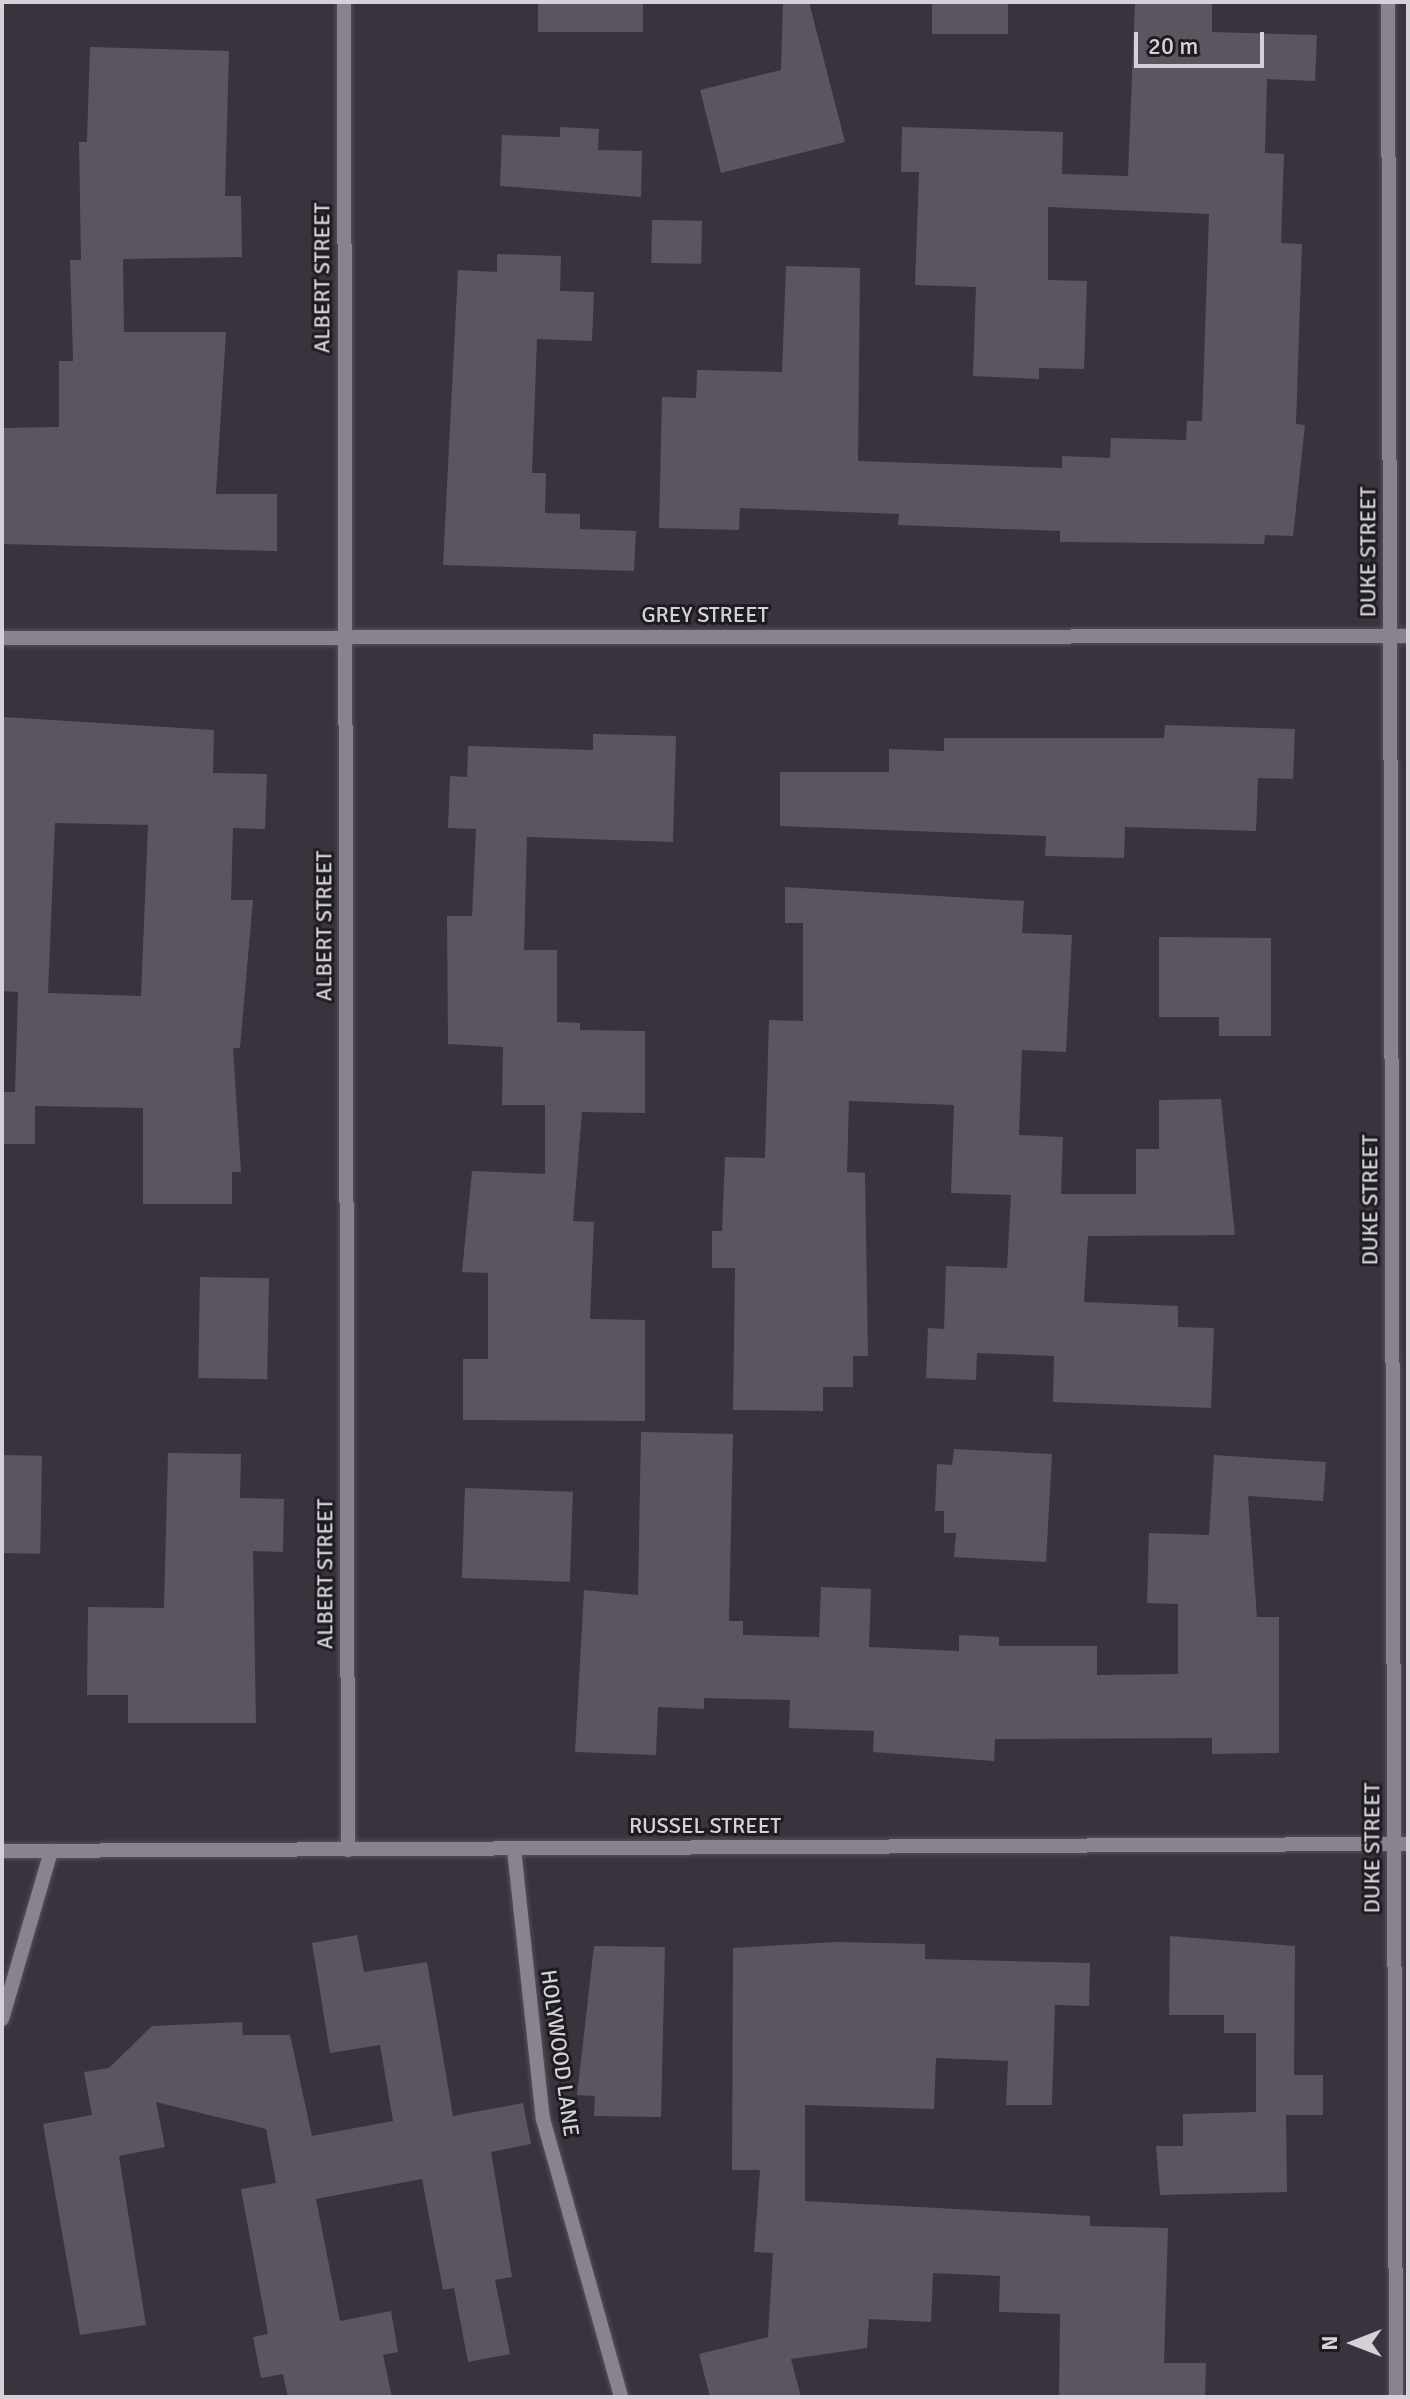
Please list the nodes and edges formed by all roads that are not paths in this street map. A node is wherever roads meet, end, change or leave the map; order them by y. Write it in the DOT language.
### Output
graph roads {
  1 [pos="344,2"];
  2 [pos="1388,2"];
  3 [pos="1391,636"];
  4 [pos="1408,636"];
  5 [pos="2,638"];
  6 [pos="345,638"];
  7 [pos="1401,1844"];
  8 [pos="514,1849"];
  9 [pos="348,1850"];
  10 [pos="2,1851"];
  11 [pos="51,1851"];
  12 [pos="2,2019"];
  13 [pos="621,2397"];
  14 [pos="1396,2397"];
  1 -- 6 [label="street, ALBERT STREET"];
  2 -- 3 [label="street, DUKE STREET"];
  3 -- 4 [label="street, GREY STREET"];
  3 -- 6 [label="street, GREY STREET"];
  3 -- 7 [label="street, DUKE STREET"];
  5 -- 6 [label="street, GREY STREET"];
  6 -- 9 [label="street, ALBERT STREET"];
  7 -- 8 [label="street, RUSSEL STREET"];
  7 -- 14 [label="street, DUKE STREET"];
  8 -- 9 [label="street, RUSSEL STREET"];
  8 -- 13 [label="street, HOLYWOOD LANE"];
  9 -- 11 [label="street, RUSSEL STREET"];
  10 -- 11 [label="street, RUSSEL STREET"];
  11 -- 12 [label="street"];
}
